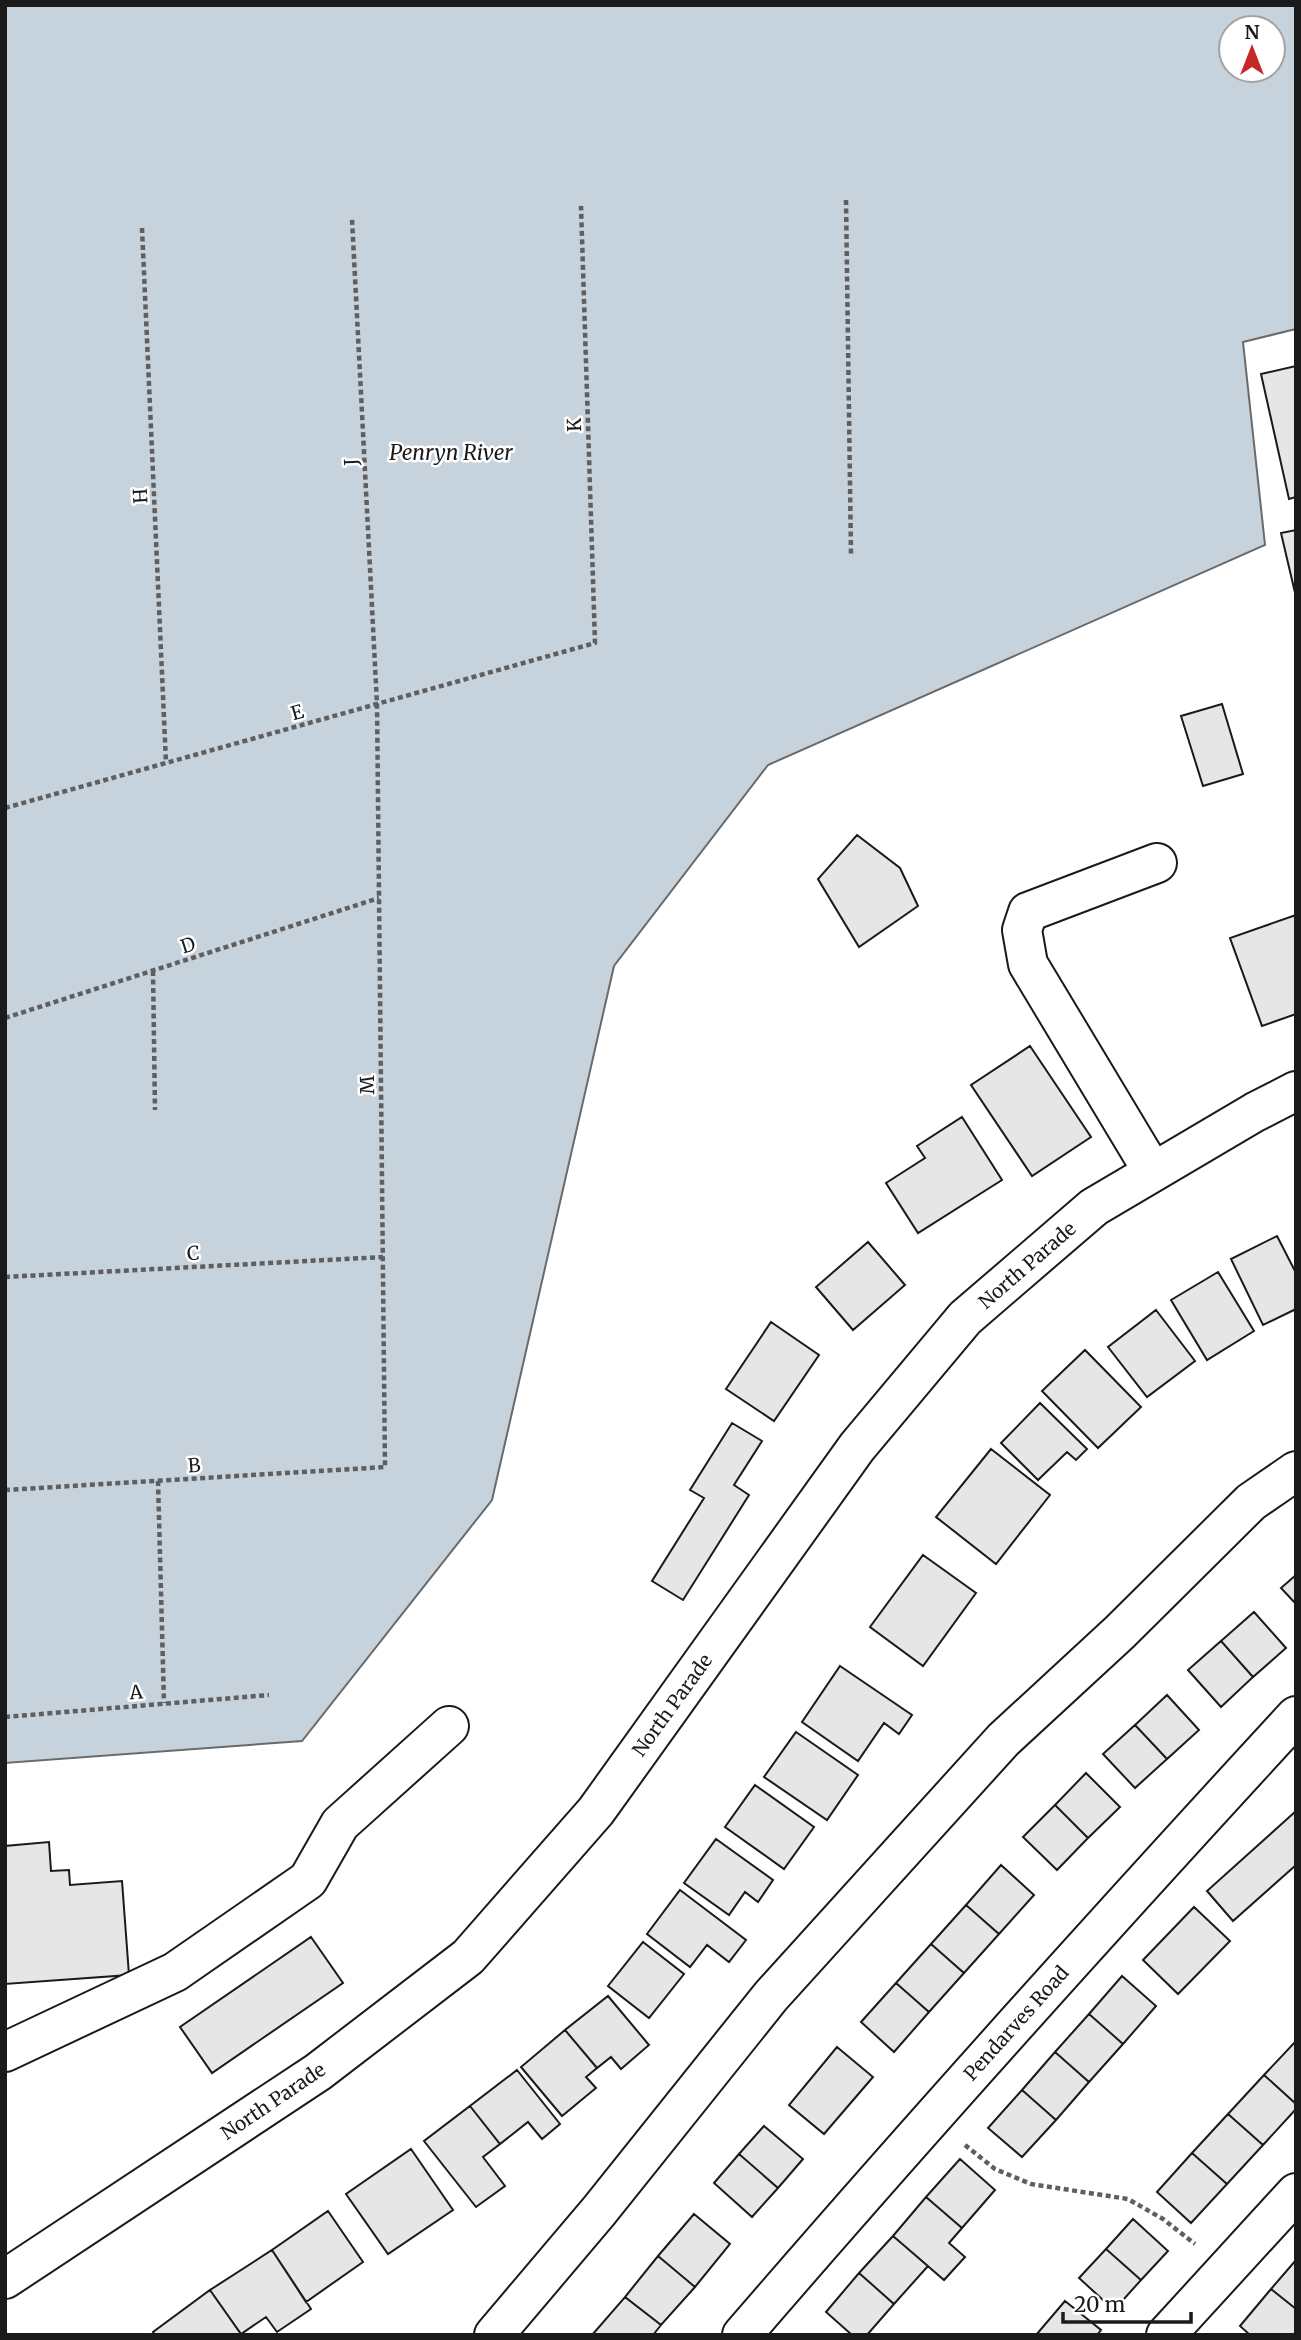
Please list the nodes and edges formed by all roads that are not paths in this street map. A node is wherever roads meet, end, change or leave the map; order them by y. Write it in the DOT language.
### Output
graph roads {
  1 [pos="1157,863"];
  2 [pos="1296,1091"];
  3 [pos="1153,1172"];
  4 [pos="1296,1471"];
  5 [pos="1296,1716"];
  6 [pos="449,1726"];
  7 [pos="5,2052"];
  8 [pos="1296,2193"];
  9 [pos="5,2279"];
  10 [pos="494,2335"];
  11 [pos="742,2335"];
  12 [pos="1166,2335"];
  1 -- 3 [label="street"];
  2 -- 3 [label="street, North Parade"];
  3 -- 9 [label="street, North Parade"];
  4 -- 10 [label="street"];
  5 -- 11 [label="street, Pendarves Road"];
  6 -- 7 [label="street"];
  8 -- 12 [label="street"];
}
